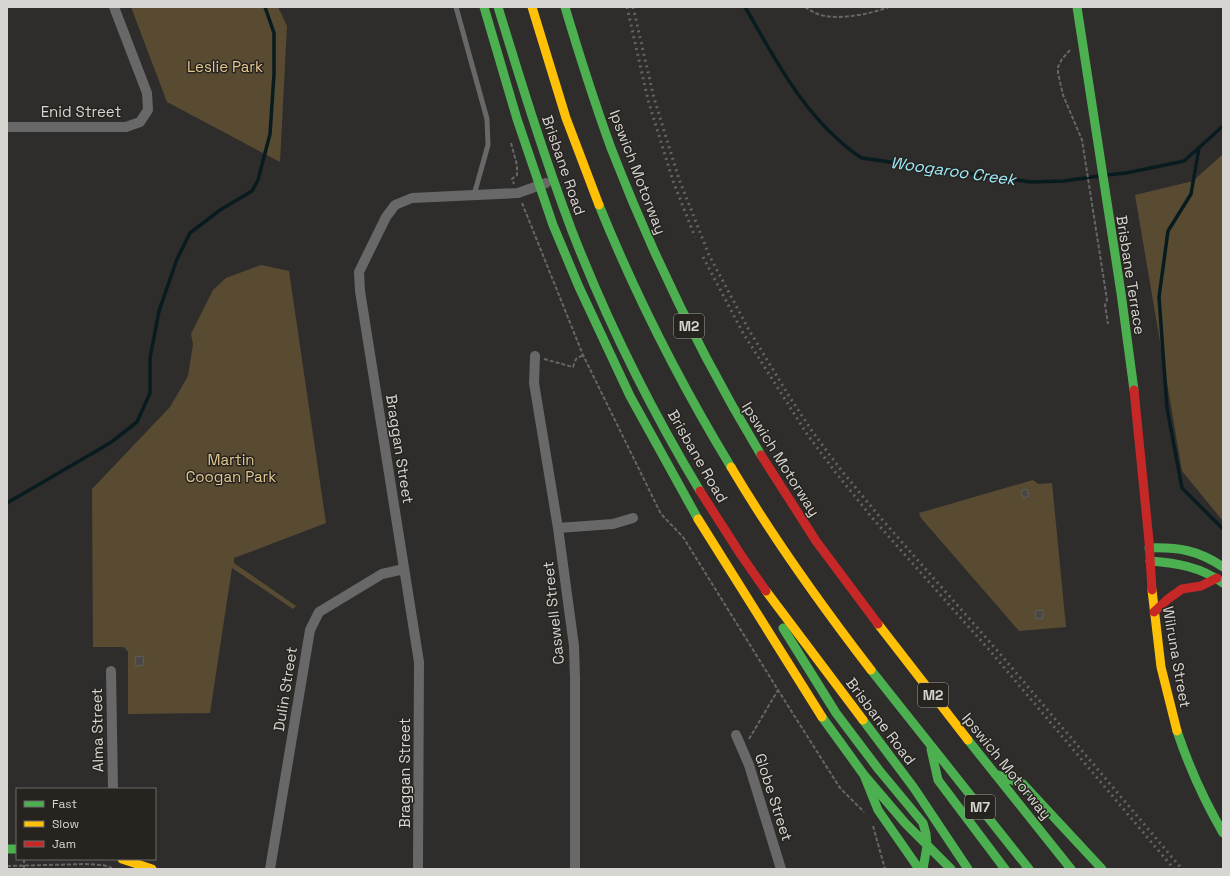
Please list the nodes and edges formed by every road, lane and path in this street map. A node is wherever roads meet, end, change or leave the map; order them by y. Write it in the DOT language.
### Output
graph roads {
  1 [pos="114,7"];
  2 [pos="456,7"];
  3 [pos="484,7"];
  4 [pos="498,7"];
  5 [pos="532,7"];
  6 [pos="565,7"];
  7 [pos="805,7"];
  8 [pos="889,7"];
  9 [pos="1077,7"];
  10 [pos="1081,40"];
  11 [pos="7,127"];
  12 [pos="553,181"];
  13 [pos="539,186"];
  14 [pos="474,195"];
  15 [pos="1108,324"];
  16 [pos="583,354"];
  17 [pos="534,356"];
  18 [pos="633,518"];
  19 [pos="558,528"];
  20 [pos="1149,548"];
  21 [pos="1150,561"];
  22 [pos="1223,567"];
  23 [pos="404,569"];
  24 [pos="1220,581"];
  25 [pos="776,606"];
  26 [pos="1154,612"];
  27 [pos="111,671"];
  28 [pos="778,690"];
  29 [pos="736,735"];
  30 [pos="930,744"];
  31 [pos="743,749"];
  32 [pos="864,774"];
  33 [pos="995,774"];
  34 [pos="113,788"];
  35 [pos="1223,833"];
  36 [pos="928,847"];
  37 [pos="24,860"];
  38 [pos="125,860"];
  39 [pos="24,865"];
  40 [pos="7,866"];
  41 [pos="24,869"];
  42 [pos="117,869"];
  43 [pos="152,869"];
  44 [pos="270,869"];
  45 [pos="418,869"];
  46 [pos="575,869"];
  47 [pos="781,869"];
  48 [pos="919,869"];
  49 [pos="923,869"];
  50 [pos="951,869"];
  51 [pos="968,869"];
  52 [pos="1005,869"];
  53 [pos="1029,869"];
  54 [pos="1071,869"];
  55 [pos="1102,869"];
  1 -- 11 [label="street, Enid Street"];
  2 -- 14 [label="lane"];
  3 -- 13 [label="main road, Brisbane Road"];
  4 -- 12 [label="main road, Brisbane Road"];
  5 -- 30 [label="main road, M2"];
  6 -- 33 [label="main road, Ipswich Motorway / M2"];
  7 -- 8 [label="path"];
  9 -- 10 [label="main road, Brisbane Terrace"];
  10 -- 15 [label="path"];
  10 -- 20 [label="main road, Brisbane Terrace"];
  12 -- 13 [label="street, Braggan Street"];
  12 -- 25 [label="main road, Brisbane Road"];
  13 -- 14 [label="street, Braggan Street"];
  13 -- 32 [label="main road, Brisbane Road"];
  14 -- 23 [label="street, Braggan Street"];
  16 -- 17 [label="path"];
  17 -- 19 [label="street, Caswell Street"];
  18 -- 19 [label="street"];
  19 -- 46 [label="street, Caswell Street"];
  20 -- 21 [label="main road, Wilruna Street"];
  20 -- 22 [label="main road"];
  21 -- 24 [label="main road"];
  21 -- 26 [label="main road, Wilruna Street"];
  23 -- 44 [label="street, Dulin Street"];
  23 -- 45 [label="street, Braggan Street"];
  24 -- 26 [label="main road"];
  25 -- 36 [label="main road"];
  25 -- 51 [label="main road, Brisbane Road"];
  26 -- 35 [label="main road, Wilruna Street"];
  27 -- 34 [label="street, Alma Street"];
  28 -- 31 [label="path"];
  29 -- 31 [label="street, Globe Street"];
  30 -- 52 [label="main road, M2"];
  30 -- 53 [label="main road, M7"];
  31 -- 47 [label="street, Globe Street"];
  32 -- 36 [label="main road"];
  32 -- 48 [label="main road, Brisbane Road"];
  33 -- 54 [label="main road, Ipswich Motorway / M7"];
  33 -- 55 [label="main road"];
  36 -- 49 [label="main road"];
  36 -- 50 [label="main road"];
  37 -- 39 [label="path"];
  38 -- 43 [label="main road"];
  39 -- 40 [label="path"];
  39 -- 41 [label="path"];
  39 -- 42 [label="path"];
}
